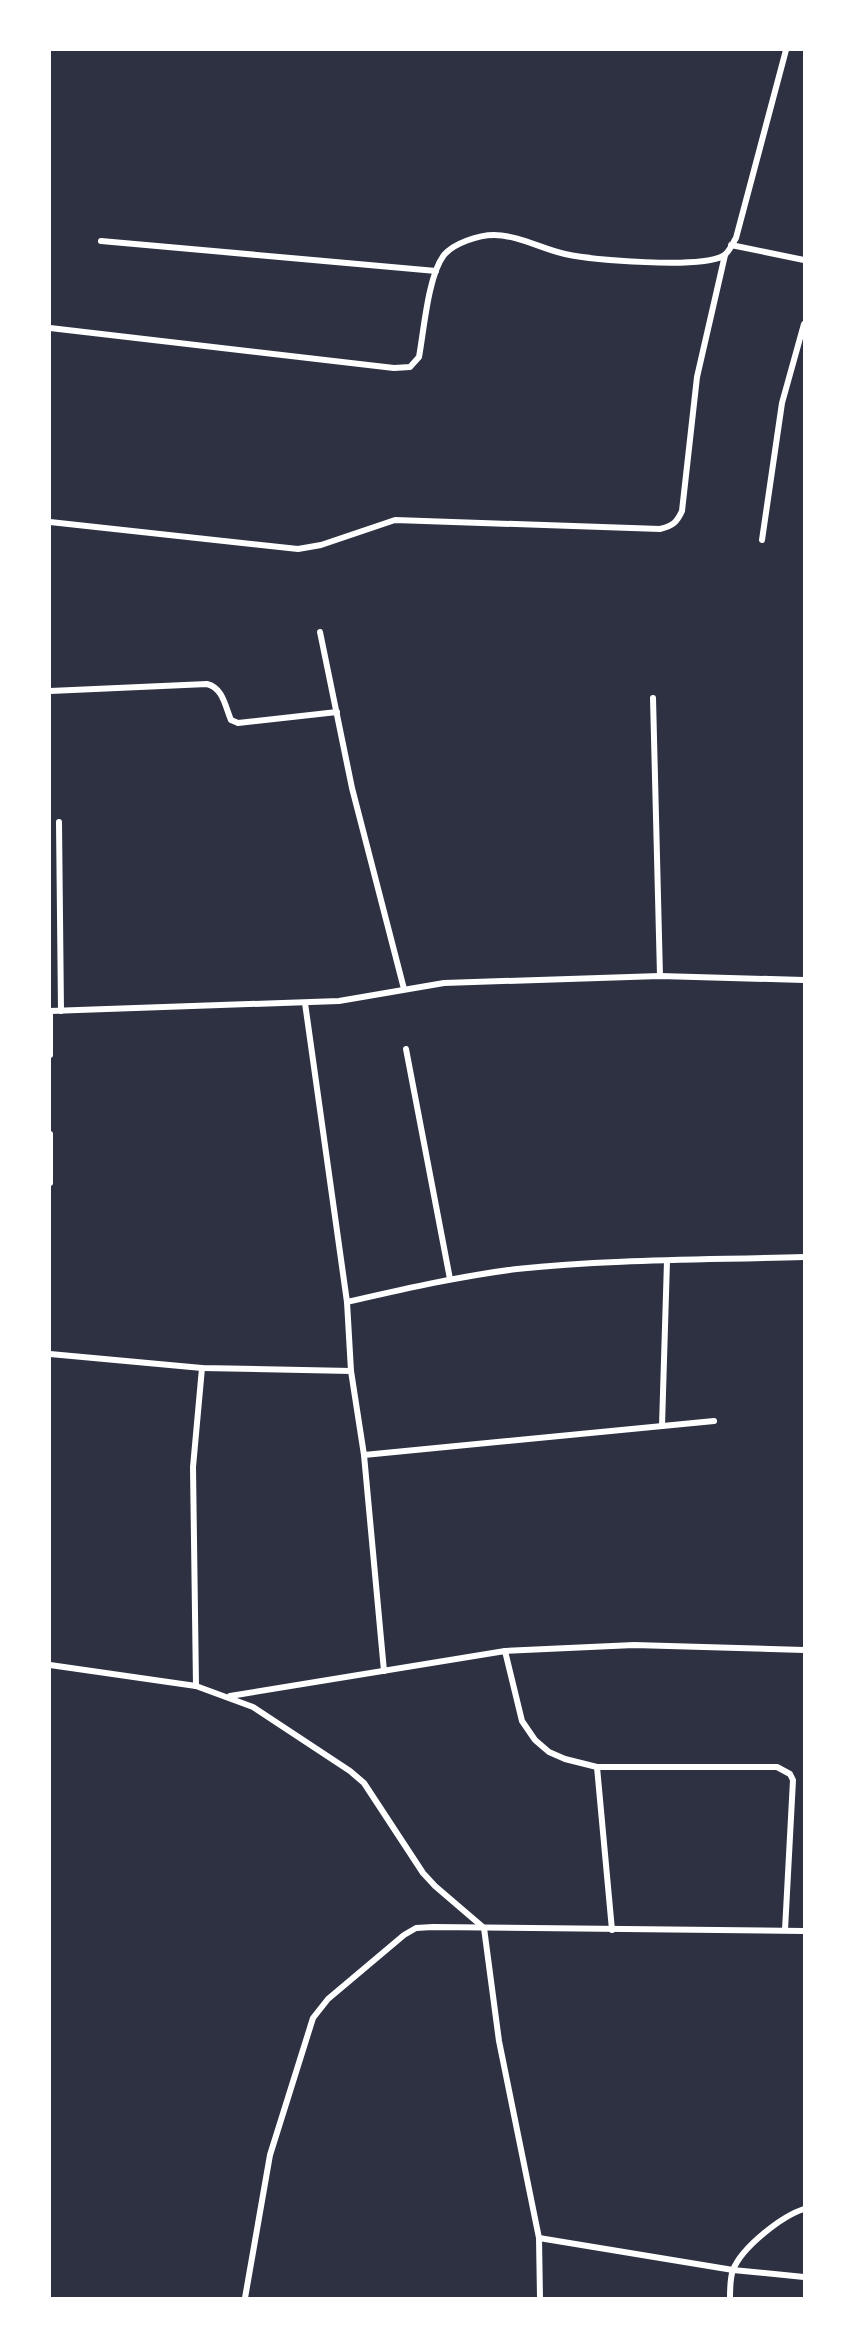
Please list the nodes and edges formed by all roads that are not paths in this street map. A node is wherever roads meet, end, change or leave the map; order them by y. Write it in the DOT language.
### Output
graph roads {
  1 [pos="786,50"];
  2 [pos="101,241"];
  3 [pos="731,245"];
  4 [pos="725,255"];
  5 [pos="804,260"];
  6 [pos="436,271"];
  7 [pos="804,324"];
  8 [pos="50,328"];
  9 [pos="50,522"];
  10 [pos="762,540"];
  11 [pos="320,632"];
  12 [pos="50,691"];
  13 [pos="653,698"];
  14 [pos="337,712"];
  15 [pos="59,822"];
  16 [pos="660,976"];
  17 [pos="804,980"];
  18 [pos="404,989"];
  19 [pos="305,1003"];
  20 [pos="50,1011"];
  21 [pos="61,1011"];
  22 [pos="406,1049"];
  23 [pos="50,1055"];
  24 [pos="50,1134"];
  25 [pos="50,1183"];
  26 [pos="804,1257"];
  27 [pos="667,1261"];
  28 [pos="450,1279"];
  29 [pos="347,1302"];
  30 [pos="50,1354"];
  31 [pos="202,1368"];
  32 [pos="351,1371"];
  33 [pos="714,1421"];
  34 [pos="662,1426"];
  35 [pos="364,1455"];
  36 [pos="804,1650"];
  37 [pos="505,1652"];
  38 [pos="50,1665"];
  39 [pos="384,1671"];
  40 [pos="196,1686"];
  41 [pos="229,1696"];
  42 [pos="597,1767"];
  43 [pos="484,1928"];
  44 [pos="612,1929"];
  45 [pos="785,1930"];
  46 [pos="804,1931"];
  47 [pos="804,2209"];
  48 [pos="540,2238"];
  49 [pos="733,2270"];
  50 [pos="804,2277"];
  51 [pos="245,2298"];
  52 [pos="540,2298"];
  53 [pos="730,2298"];
  1 -- 3 [label="street"];
  2 -- 6 [label="street"];
  3 -- 4 [label="street"];
  3 -- 5 [label="street"];
  4 -- 6 [label="street"];
  4 -- 9 [label="street"];
  6 -- 8 [label="street"];
  7 -- 10 [label="street"];
  11 -- 14 [label="street"];
  12 -- 14 [label="street"];
  13 -- 16 [label="street"];
  14 -- 18 [label="street"];
  15 -- 21 [label="street"];
  16 -- 17 [label="street"];
  16 -- 18 [label="street"];
  18 -- 19 [label="street"];
  19 -- 21 [label="street"];
  19 -- 29 [label="street"];
  20 -- 21 [label="street"];
  20 -- 23 [label="street"];
  22 -- 28 [label="street"];
  24 -- 25 [label="street"];
  26 -- 27 [label="street"];
  27 -- 28 [label="street"];
  27 -- 34 [label="street"];
  28 -- 29 [label="street"];
  29 -- 32 [label="street"];
  30 -- 31 [label="street"];
  31 -- 32 [label="street"];
  31 -- 40 [label="street"];
  32 -- 35 [label="street"];
  33 -- 34 [label="street"];
  34 -- 35 [label="street"];
  35 -- 39 [label="street"];
  36 -- 37 [label="street"];
  37 -- 39 [label="street"];
  37 -- 42 [label="street"];
  38 -- 40 [label="street"];
  39 -- 41 [label="street"];
  40 -- 41 [label="street"];
  41 -- 43 [label="street"];
  42 -- 44 [label="street"];
  42 -- 45 [label="street"];
  43 -- 44 [label="street"];
  43 -- 48 [label="street"];
  43 -- 51 [label="street"];
  44 -- 45 [label="street"];
  45 -- 46 [label="street"];
  47 -- 49 [label="street"];
  48 -- 49 [label="street"];
  48 -- 52 [label="street"];
  49 -- 50 [label="street"];
  49 -- 53 [label="street"];
}
